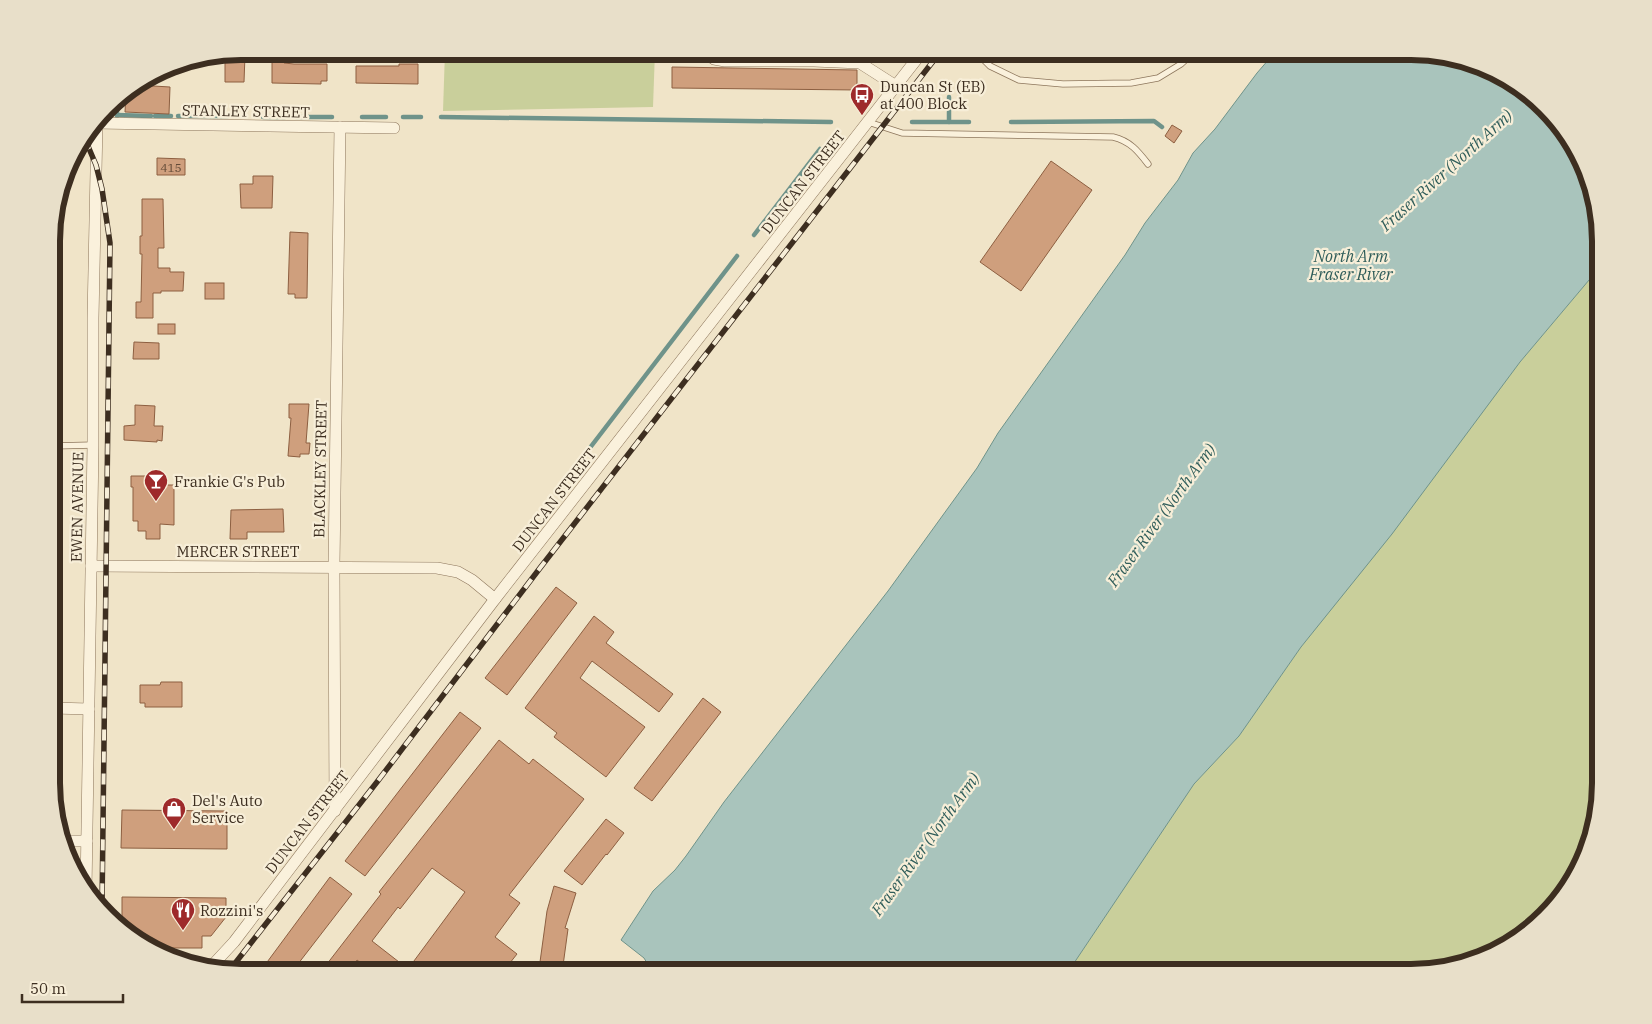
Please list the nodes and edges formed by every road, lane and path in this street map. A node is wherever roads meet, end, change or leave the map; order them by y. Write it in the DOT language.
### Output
graph roads {
  1 [pos="720,60"];
  2 [pos="739,60"];
  3 [pos="855,60"];
  4 [pos="916,60"];
  5 [pos="984,60"];
  6 [pos="1186,60"];
  7 [pos="896,86"];
  8 [pos="868,122"];
  9 [pos="104,123"];
  10 [pos="340,127"];
  11 [pos="394,128"];
  12 [pos="97,131"];
  13 [pos="1148,164"];
  14 [pos="93,445"];
  15 [pos="60,446"];
  16 [pos="91,566"];
  17 [pos="334,566"];
  18 [pos="495,599"];
  19 [pos="60,708"];
  20 [pos="89,709"];
  21 [pos="335,811"];
  22 [pos="70,841"];
  23 [pos="87,841"];
  24 [pos="86,878"];
  25 [pos="215,962"];
  1 -- 2 [label="street"];
  3 -- 7 [label="street"];
  4 -- 7 [label="street, DUNCAN STREET"];
  5 -- 6 [label="lane"];
  7 -- 8 [label="street, DUNCAN STREET"];
  8 -- 13 [label="lane"];
  8 -- 18 [label="street, DUNCAN STREET"];
  9 -- 10 [label="street, STANLEY STREET"];
  10 -- 11 [label="street, STANLEY STREET"];
  10 -- 17 [label="street, BLACKLEY STREET"];
  12 -- 14 [label="street, EWEN AVENUE"];
  14 -- 15 [label="lane"];
  14 -- 16 [label="street, EWEN AVENUE"];
  16 -- 17 [label="street, MERCER STREET"];
  16 -- 20 [label="street, EWEN AVENUE"];
  17 -- 18 [label="street, MERCER STREET"];
  17 -- 21 [label="street, BLACKLEY STREET"];
  18 -- 21 [label="street, DUNCAN STREET"];
  19 -- 20 [label="street"];
  20 -- 23 [label="street, EWEN AVENUE"];
  21 -- 25 [label="street, DUNCAN STREET"];
  22 -- 23 [label="street"];
  23 -- 24 [label="street, EWEN AVENUE"];
}
